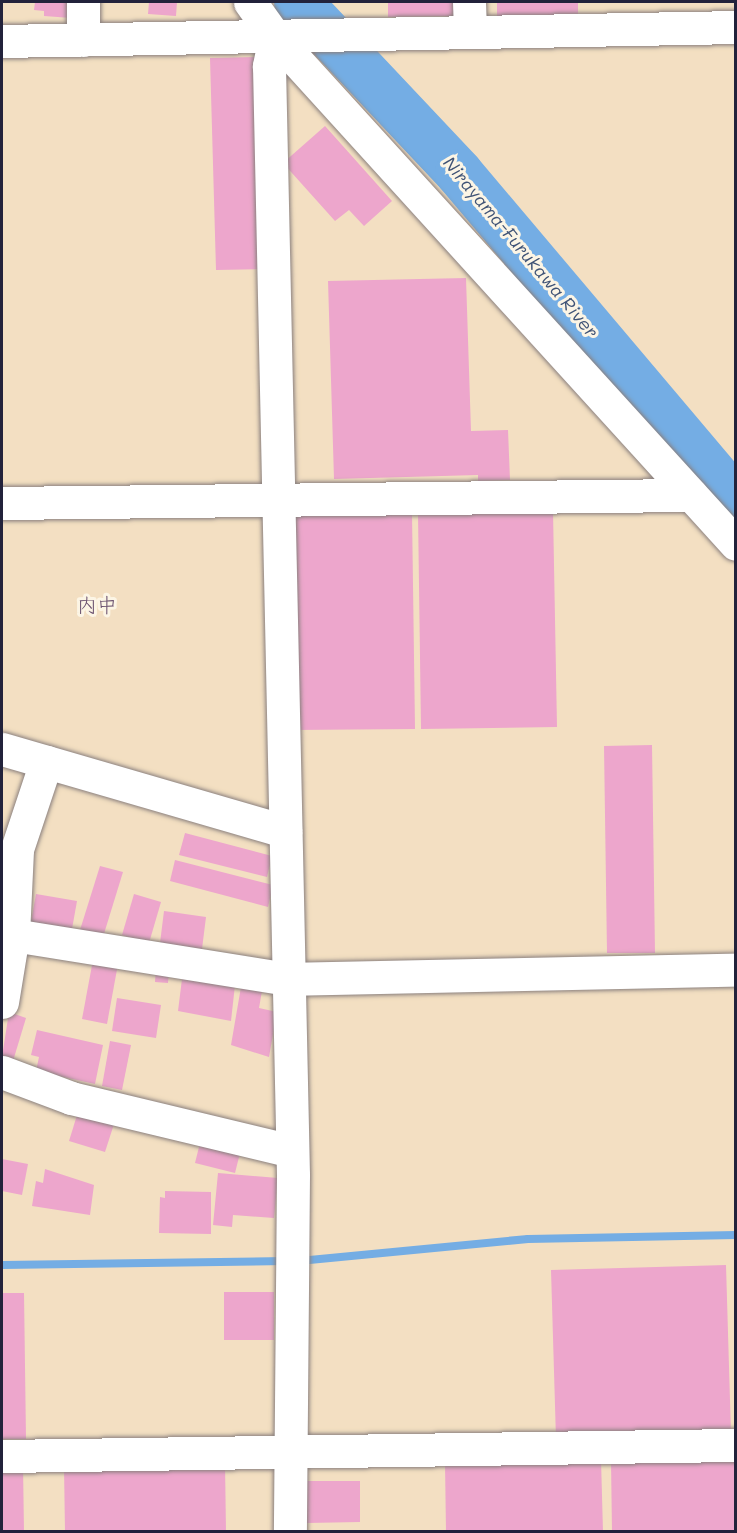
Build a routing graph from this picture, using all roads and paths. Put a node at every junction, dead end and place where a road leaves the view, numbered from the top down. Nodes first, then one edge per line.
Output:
1 (83, 2) edge
2 (250, 2) edge
3 (695, 15) edge
4 (469, 16) edge
5 (735, 27) edge
6 (287, 37) junction
7 (83, 40) junction
8 (2, 41) edge
9 (691, 495) junction
10 (277, 499) junction
11 (2, 503) edge
12 (735, 544) edge
13 (2, 749) edge
14 (46, 762) junction
15 (285, 831) junction
16 (13, 935) junction
17 (735, 970) edge
18 (288, 979) junction
19 (2, 1002) edge
20 (2, 1072) edge
21 (291, 1151) junction
22 (735, 1445) edge
23 (288, 1453) junction
24 (2, 1456) edge
25 (290, 1532) edge

1 - 7 street
2 - 6 street
3 - 4 street
3 - 5 street
4 - 6 street
6 - 7 street
6 - 9 street
6 - 10 street
7 - 8 street
9 - 10 street
9 - 12 street
10 - 11 street
10 - 15 street
13 - 14 street
14 - 15 street
14 - 16 street
15 - 18 street
16 - 18 street
16 - 19 street
17 - 18 street
18 - 21 street
20 - 21 street
21 - 23 street
22 - 23 street
23 - 24 street
23 - 25 street

